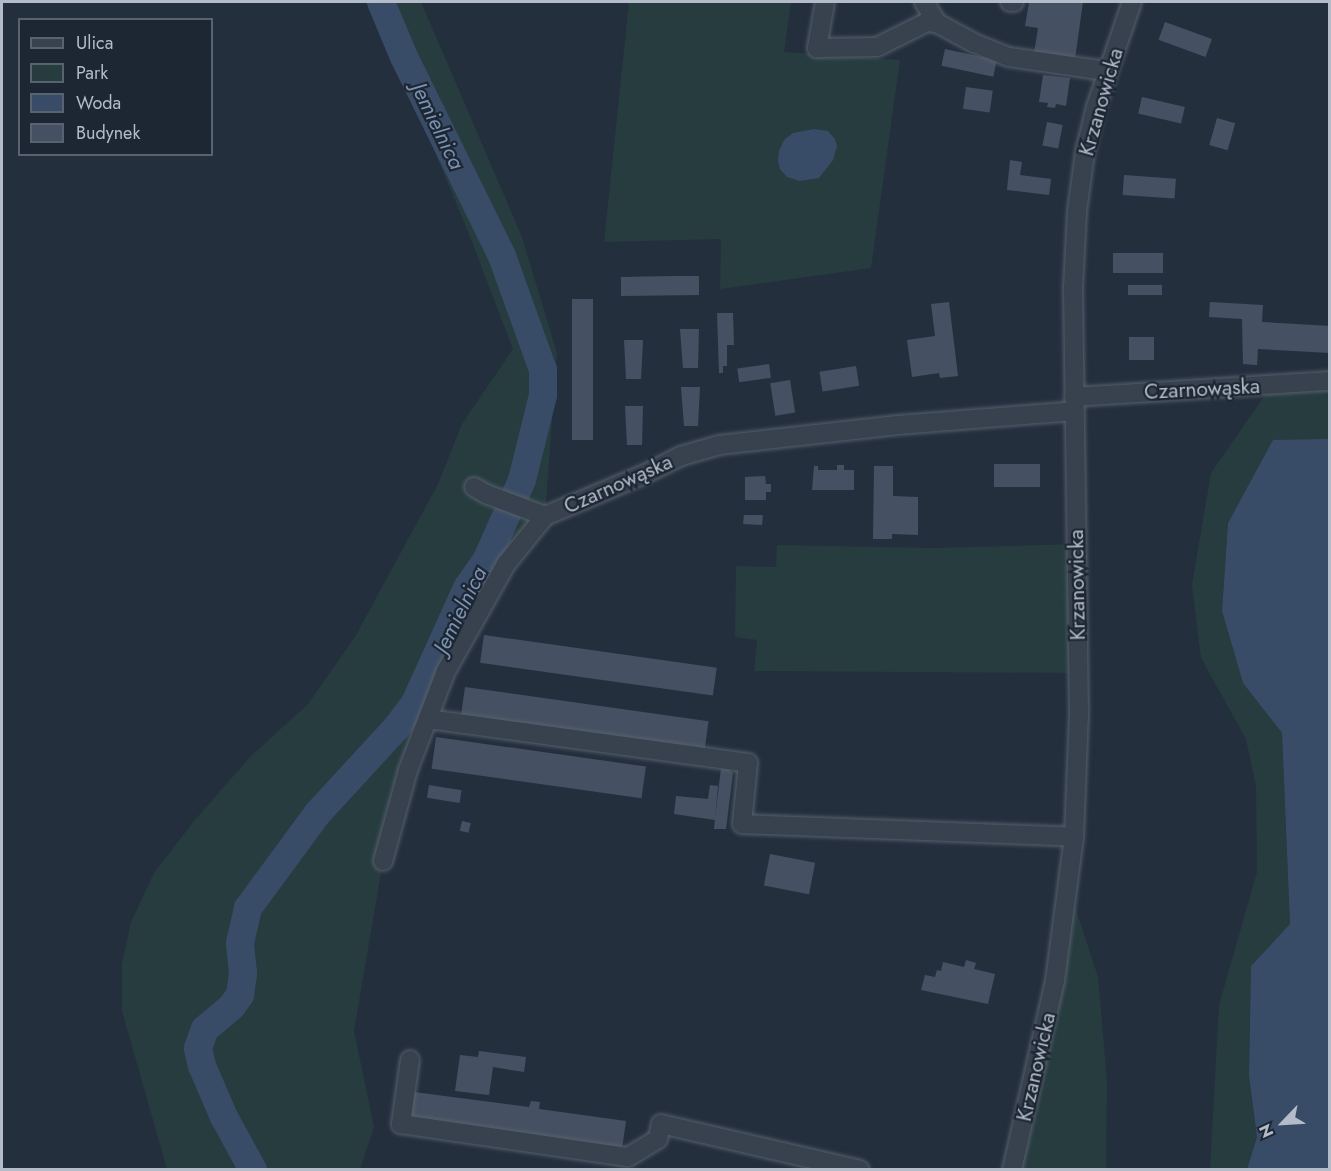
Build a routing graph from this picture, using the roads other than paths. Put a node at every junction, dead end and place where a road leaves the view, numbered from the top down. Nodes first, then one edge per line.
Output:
1 (825, 2) edge
2 (924, 2) edge
3 (1129, 2) edge
4 (937, 23) junction
5 (1106, 71) junction
6 (1329, 381) edge
7 (1074, 404) junction
8 (474, 487) dead end
9 (545, 516) junction
10 (428, 719) junction
11 (1074, 837) junction
12 (383, 861) dead end
13 (410, 1060) dead end
14 (860, 1170) edge
15 (1012, 1170) edge

1 - 4 street
2 - 4 street
3 - 5 street, Krzanowicka
4 - 5 street
5 - 7 street, Krzanowicka
6 - 7 street, Czarnowąska
7 - 9 street, Czarnowąska
7 - 11 street, Krzanowicka
8 - 9 street
9 - 10 street, Czarnowąska
10 - 11 street
10 - 12 street, Czarnowąska
11 - 15 street, Krzanowicka
13 - 14 street

